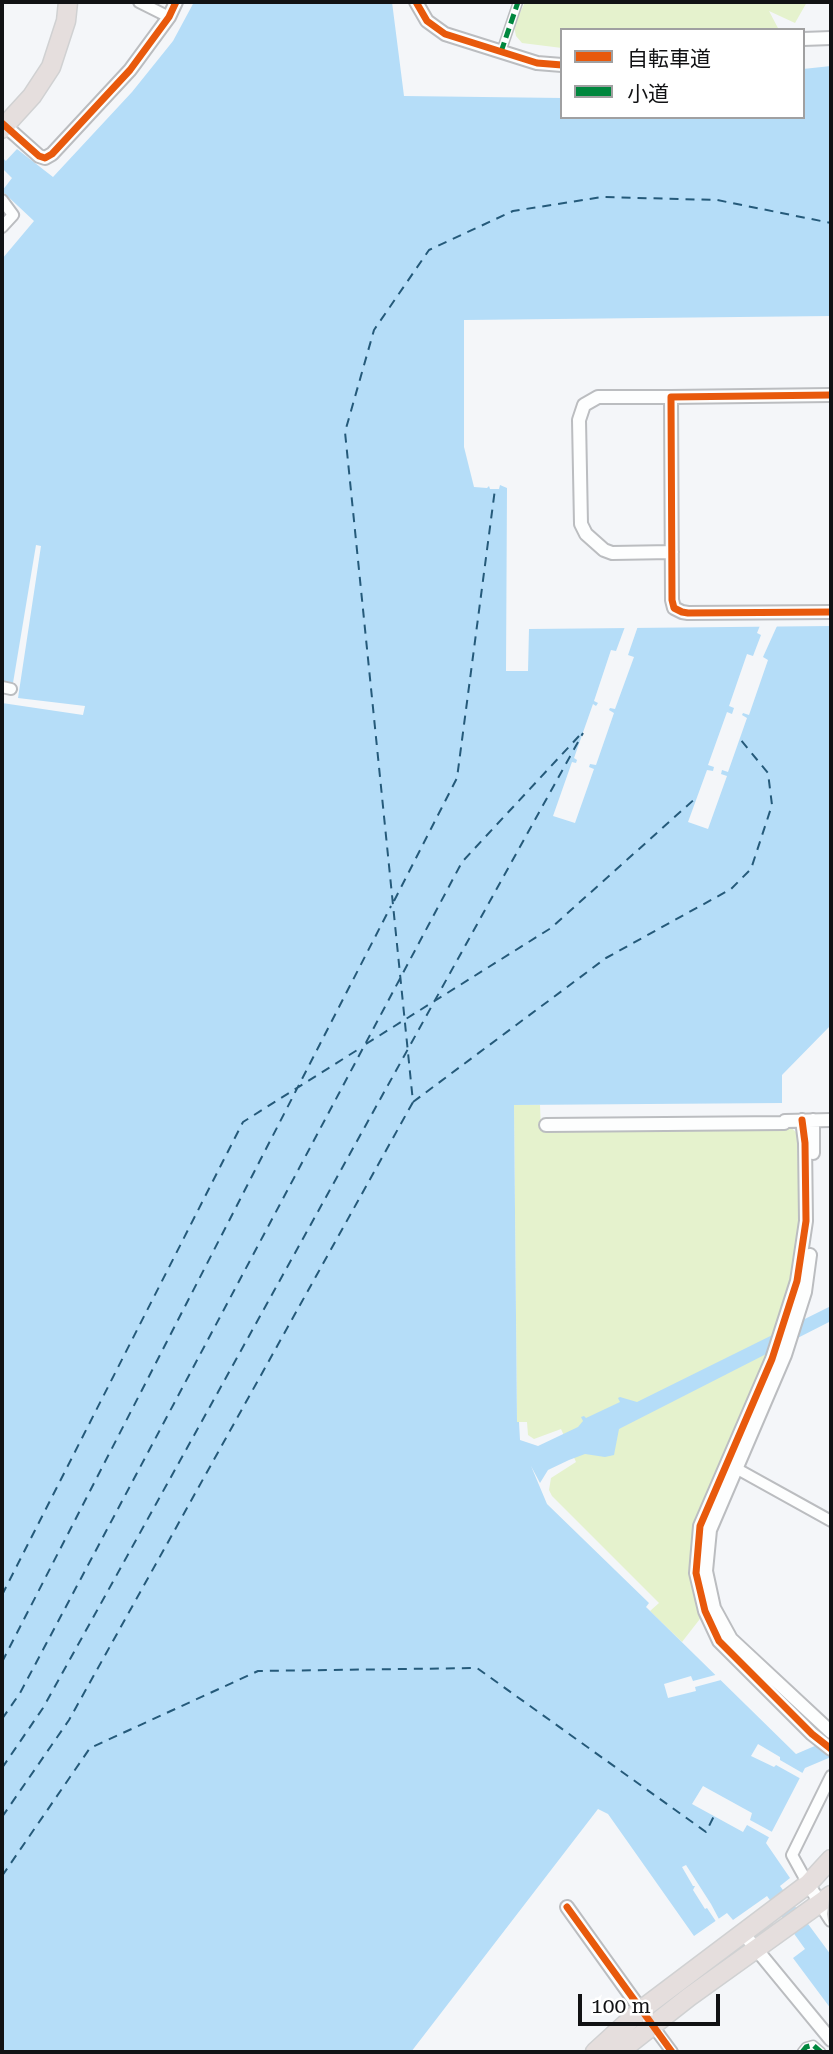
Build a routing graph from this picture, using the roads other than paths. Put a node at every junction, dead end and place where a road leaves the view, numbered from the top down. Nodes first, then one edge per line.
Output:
1 (68, 2) edge
2 (139, 2) edge
3 (176, 2) edge
4 (416, 2) edge
5 (519, 2) edge
6 (169, 16) junction
7 (831, 38) edge
8 (805, 39) edge
9 (500, 52) junction
10 (560, 65) edge
11 (3, 126) edge
12 (2, 200) edge
13 (2, 227) edge
14 (831, 395) edge
15 (671, 397) junction
16 (672, 552) junction
17 (831, 612) edge
18 (831, 1120) edge
19 (807, 1124) junction
20 (546, 1125) dead end
21 (831, 1128) edge
22 (792, 1317) junction
23 (731, 1465) junction
24 (831, 1521) edge
25 (827, 1728) edge
26 (831, 1749) edge
27 (831, 1776) edge
28 (831, 1859) edge
29 (808, 1884) junction
30 (819, 1904) edge
31 (567, 1907) dead end
32 (831, 1920) edge
33 (743, 1933) junction
34 (756, 1950) junction
35 (646, 2018) junction
36 (831, 2043) edge
37 (595, 2052) edge
38 (619, 2052) edge
39 (672, 2052) edge
40 (802, 2052) edge
41 (821, 2052) edge

1 - 11 highway
2 - 6 street
3 - 6 street
4 - 9 street
5 - 9 street
6 - 11 street
7 - 8 street
9 - 10 street
12 - 13 street
14 - 15 street
15 - 16 street
15 - 16 street
16 - 17 street
18 - 19 street
19 - 20 street
19 - 21 street
19 - 22 street
22 - 23 street
22 - 23 street
23 - 24 street
23 - 25 street
23 - 26 street
27 - 29 street
28 - 29 highway
29 - 30 street
29 - 33 highway
30 - 32 street
30 - 34 highway
31 - 35 street
33 - 34 street
33 - 35 highway
34 - 35 highway
34 - 36 street
35 - 37 highway
35 - 38 highway
35 - 39 street
36 - 41 street
40 - 41 street

